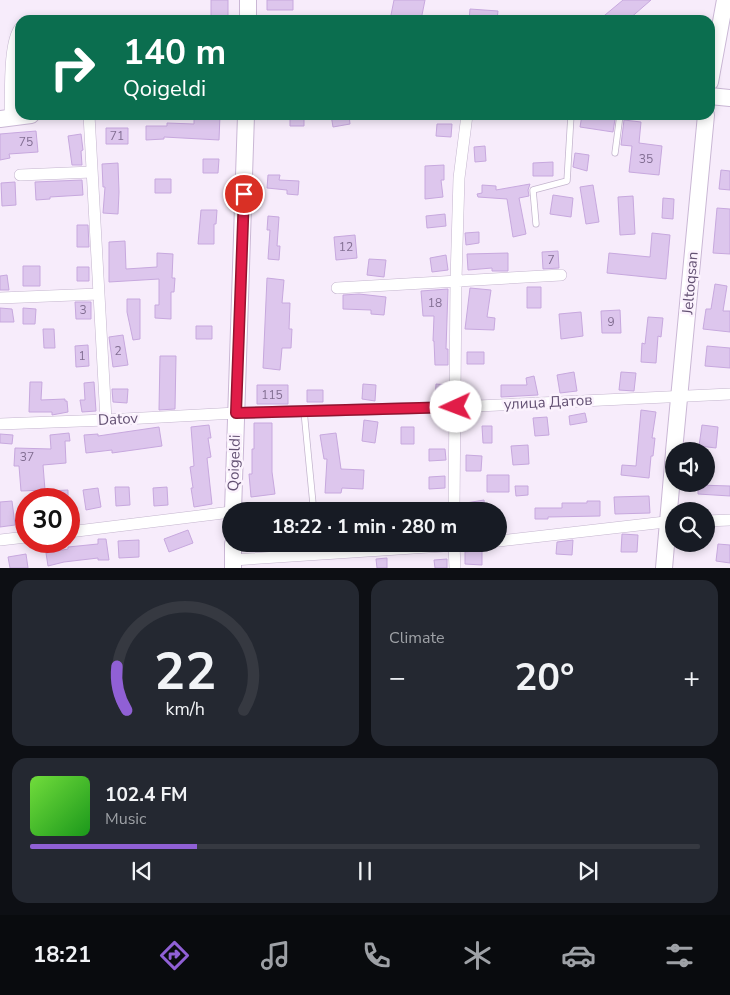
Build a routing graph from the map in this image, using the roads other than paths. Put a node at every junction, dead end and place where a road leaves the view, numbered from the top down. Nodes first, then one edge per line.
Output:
1 (248, 0) edge
2 (725, 0) edge
3 (248, 15) edge
4 (15, 35) edge
5 (715, 55) edge
6 (715, 96) edge
7 (730, 98) edge
8 (5, 119) edge
9 (89, 120) edge
10 (246, 120) edge
11 (466, 120) edge
12 (571, 120) edge
13 (619, 120) edge
14 (706, 120) edge
15 (614, 152) dead end
16 (92, 172) junction
17 (20, 175) dead end
18 (536, 224) dead end
19 (561, 275) dead end
20 (456, 280) junction
21 (337, 288) dead end
22 (98, 294) junction
23 (0, 298) edge
24 (730, 394) edge
25 (679, 396) junction
26 (456, 407) junction
27 (304, 411) junction
28 (236, 413) junction
29 (106, 420) junction
30 (0, 424) edge
31 (675, 442) edge
32 (232, 502) edge
33 (313, 502) edge
34 (454, 502) edge
35 (222, 513) edge
36 (730, 520) edge
37 (715, 521) edge
38 (665, 522) edge
39 (80, 531) edge
40 (15, 538) edge
41 (0, 540) edge
42 (507, 540) edge
43 (325, 552) edge
44 (454, 552) edge
45 (666, 552) edge
46 (233, 557) edge
47 (455, 568) edge
48 (664, 568) edge

1 - 3 street
2 - 5 street
4 - 8 street
6 - 7 street
9 - 16 street
10 - 28 street, Qoigeldi
11 - 20 street
12 - 18 lane
13 - 15 lane
14 - 25 street, Jeltoqsan
16 - 17 street
16 - 22 street
19 - 20 street
20 - 21 street
20 - 26 street
22 - 23 street
22 - 29 street
24 - 25 street
25 - 26 street, улица Датов
25 - 31 street, Jeltoqsan
26 - 27 street, улица Датов
26 - 34 street
27 - 28 street, улица Датов
27 - 33 lane
28 - 29 street, Datov
28 - 32 street, Qoigeldi
29 - 30 street, Datov
35 - 39 street
36 - 37 street
38 - 42 street
40 - 41 street
43 - 46 street
44 - 47 street
45 - 48 street, Jeltoqsan

